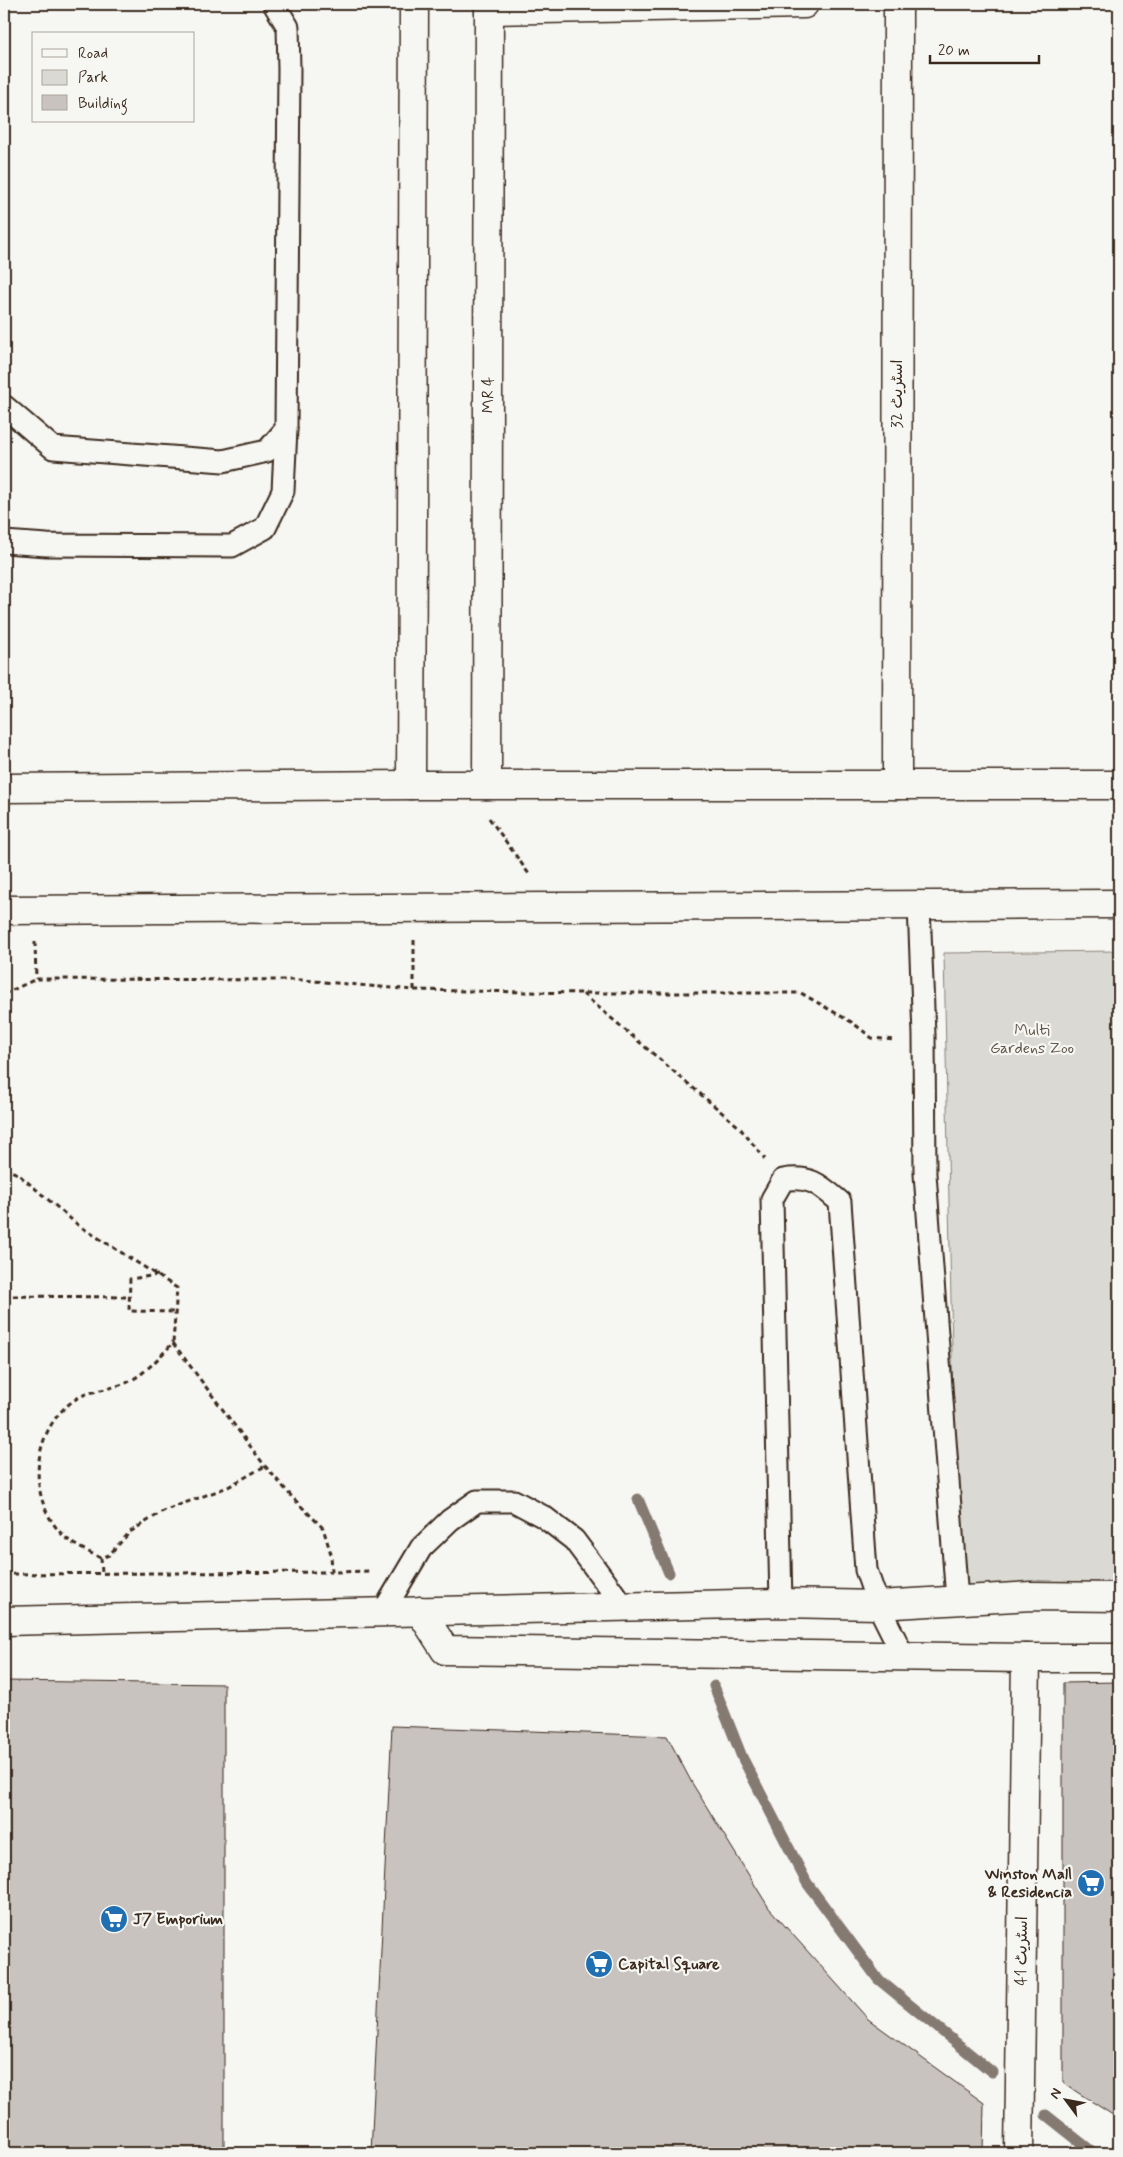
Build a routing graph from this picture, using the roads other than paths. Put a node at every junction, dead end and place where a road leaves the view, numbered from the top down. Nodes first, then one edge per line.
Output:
1 (274, 4) edge
2 (414, 4) edge
3 (804, 4) edge
4 (898, 4) edge
5 (488, 7) edge
6 (4, 406) edge
7 (286, 429) junction
8 (4, 542) edge
9 (411, 785) junction
10 (476, 785) junction
11 (897, 785) junction
12 (1119, 785) edge
13 (4, 788) edge
14 (1119, 904) edge
15 (919, 906) junction
16 (4, 910) edge
17 (1119, 1597) edge
18 (957, 1600) junction
19 (781, 1603) junction
20 (878, 1605) junction
21 (624, 1607) junction
22 (420, 1611) junction
23 (377, 1613) junction
24 (4, 1621) edge
25 (904, 1657) junction
26 (1026, 1658) junction
27 (1119, 1658) edge
28 (1019, 2153) edge

1 - 7 lane
2 - 9 street
3 - 5 street
4 - 11 street, اسٹریٹ 32
5 - 10 street, MR 4
6 - 7 lane
7 - 8 lane
9 - 10 street
9 - 13 street
10 - 11 street
11 - 12 street
14 - 15 street
15 - 16 street
15 - 18 lane
17 - 18 street
18 - 20 street
19 - 20 street
19 - 20 lane
19 - 21 street
20 - 25 lane
21 - 22 street
21 - 23 lane
22 - 23 street
22 - 25 street
23 - 24 street
25 - 26 street
26 - 27 street
26 - 28 street, اسٹریٹ 41

